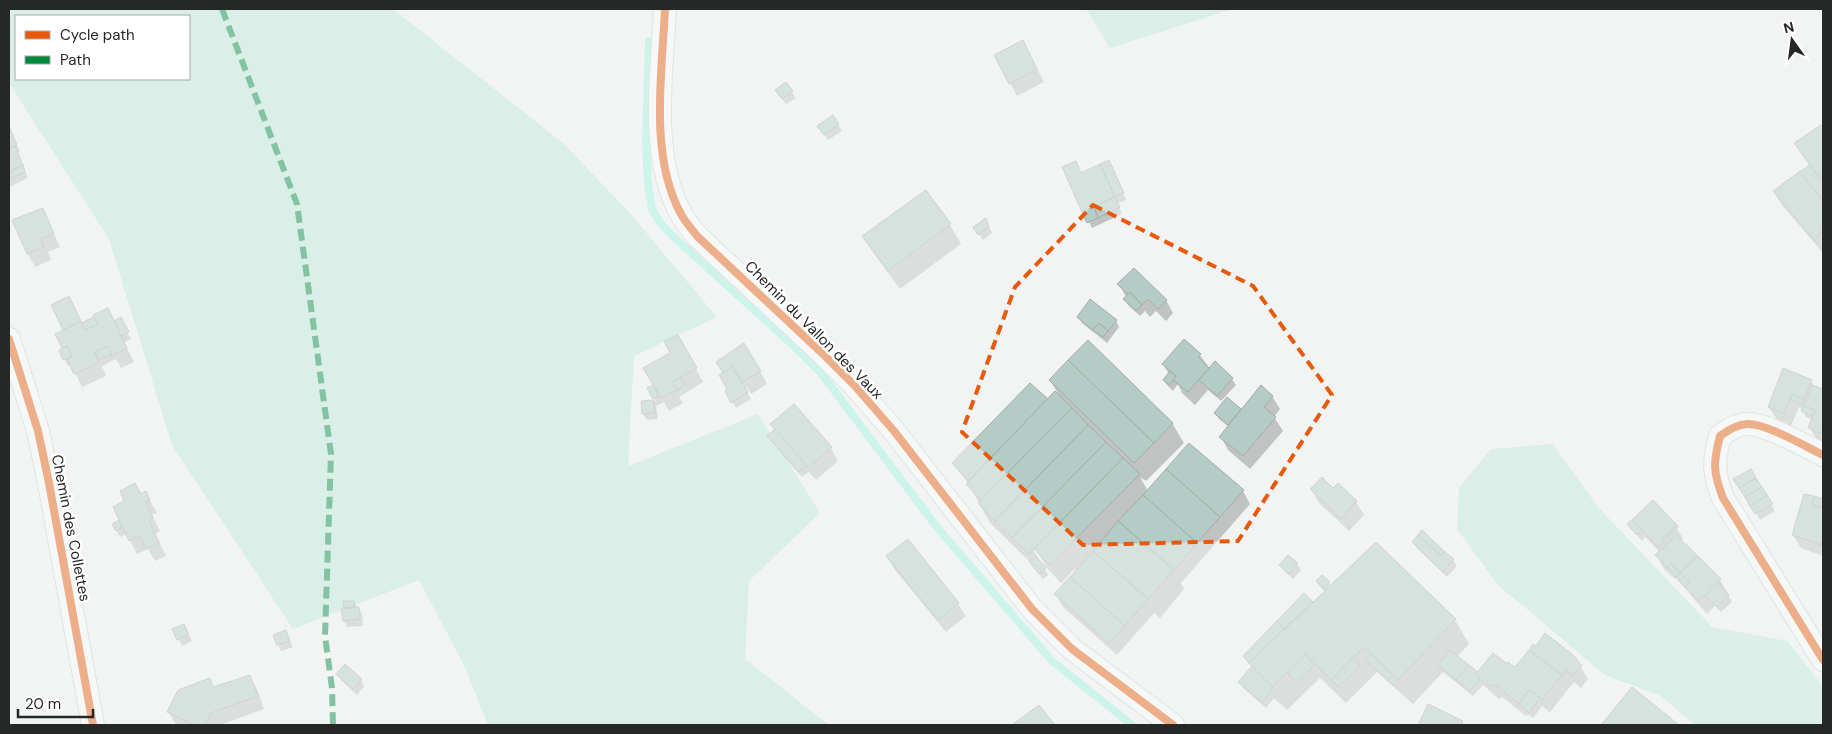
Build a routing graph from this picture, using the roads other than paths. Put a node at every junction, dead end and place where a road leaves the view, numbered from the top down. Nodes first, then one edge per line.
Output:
1 (665, 9) edge
2 (9, 339) edge
3 (1823, 455) edge
4 (1823, 660) edge
5 (93, 725) edge
6 (1173, 725) edge

1 - 6 street, Chemin du Vallon des Vaux
2 - 5 street, Chemin des Collettes
3 - 4 street

